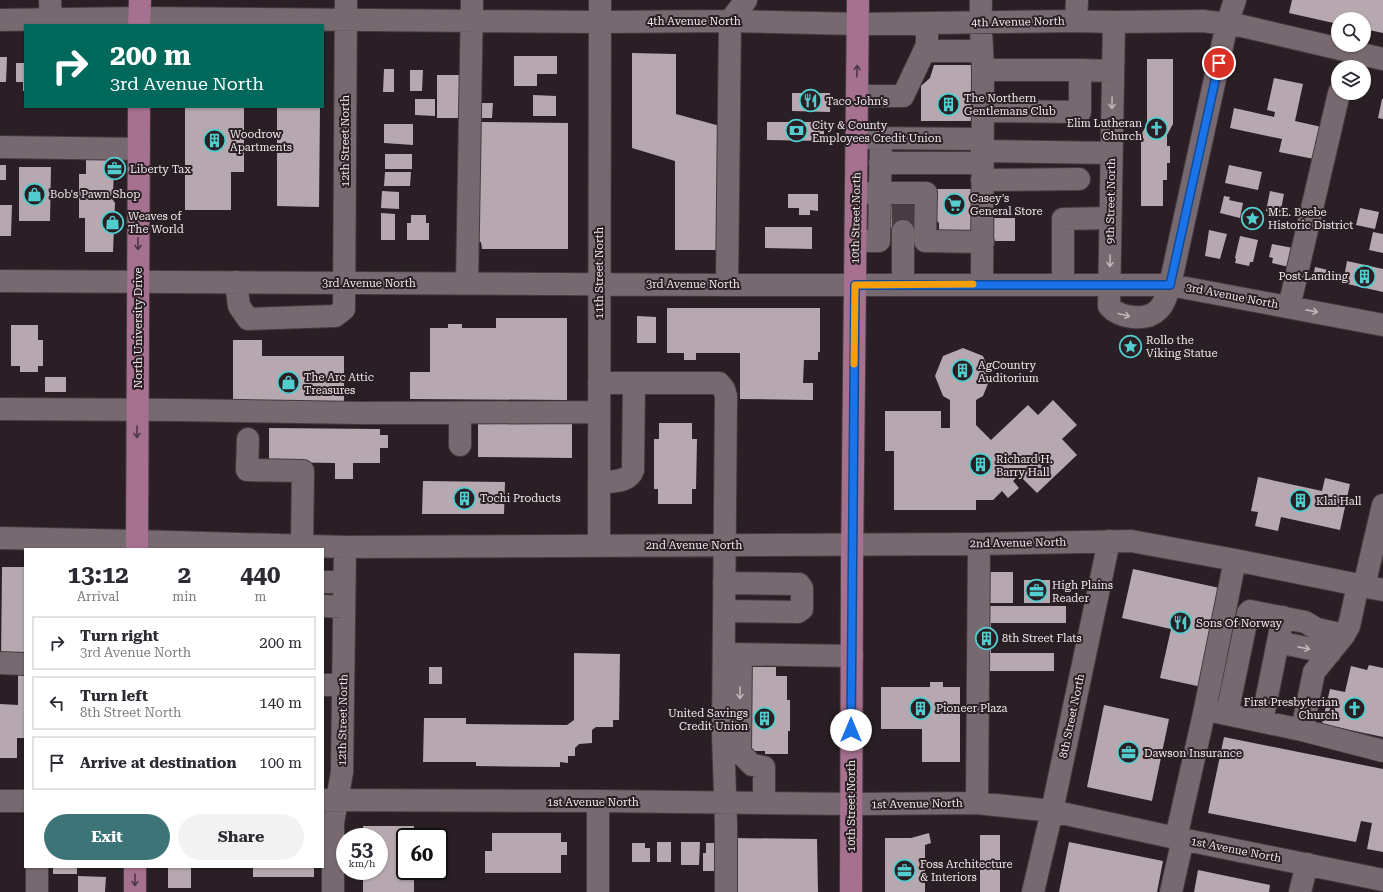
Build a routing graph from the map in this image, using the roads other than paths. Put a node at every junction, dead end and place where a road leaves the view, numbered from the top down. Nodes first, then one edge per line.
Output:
1 (600, 0) edge
2 (746, 0) edge
3 (858, 0) edge
4 (981, 0) edge
5 (1235, 0) edge
6 (50, 10) edge
7 (346, 10) edge
8 (472, 10) edge
9 (1077, 10) edge
10 (140, 14) edge
11 (0, 20) edge
12 (730, 21) junction
13 (600, 22) junction
14 (980, 22) junction
15 (1114, 22) junction
16 (927, 23) junction
17 (858, 24) junction
18 (1227, 24) junction
19 (924, 51) junction
20 (1346, 59) edge
21 (1383, 59) edge
22 (983, 60) junction
23 (1080, 70) junction
24 (1113, 71) junction
25 (857, 96) junction
26 (1336, 100) edge
27 (139, 108) edge
28 (982, 111) junction
29 (857, 138) junction
30 (881, 138) junction
31 (0, 147) edge
32 (139, 149) junction
33 (1111, 153) junction
34 (982, 158) junction
35 (880, 163) junction
36 (1079, 179) dead end
37 (856, 193) junction
38 (880, 193) junction
39 (1110, 218) junction
40 (903, 236) junction
41 (856, 241) junction
42 (879, 241) junction
43 (925, 241) junction
44 (983, 242) junction
45 (0, 280) edge
46 (138, 281) junction
47 (236, 282) junction
48 (345, 283) junction
49 (467, 283) junction
50 (599, 284) junction
51 (982, 284) junction
52 (1063, 284) junction
53 (1109, 284) junction
54 (728, 285) junction
55 (855, 285) junction
56 (903, 285) junction
57 (1170, 285) junction
58 (1289, 307) junction
59 (1383, 325) edge
60 (599, 383) junction
61 (634, 383) junction
62 (0, 409) edge
63 (137, 410) junction
64 (248, 411) junction
65 (599, 412) junction
66 (460, 413) junction
67 (460, 445) dead end
68 (599, 482) junction
69 (1383, 504) edge
70 (0, 538) edge
71 (1109, 540) junction
72 (852, 544) junction
73 (979, 544) junction
74 (137, 545) edge
75 (178, 545) edge
76 (302, 545) junction
77 (724, 545) junction
78 (255, 546) edge
79 (345, 546) junction
80 (599, 546) junction
81 (1235, 560) junction
82 (324, 582) edge
83 (344, 582) junction
84 (724, 583) junction
85 (1368, 587) edge
86 (334, 607) edge
87 (724, 611) junction
88 (1283, 617) junction
89 (1344, 635) junction
90 (1278, 642) junction
91 (1330, 653) junction
92 (732, 654) junction
93 (852, 656) junction
94 (0, 663) edge
95 (24, 664) edge
96 (333, 685) edge
97 (1205, 709) junction
98 (1227, 714) junction
99 (1262, 721) junction
100 (1302, 730) junction
101 (723, 734) junction
102 (1383, 751) edge
103 (740, 752) junction
104 (0, 801) edge
105 (24, 801) edge
106 (330, 801) edge
107 (598, 801) junction
108 (726, 803) junction
109 (764, 803) junction
110 (977, 803) junction
111 (851, 804) junction
112 (1052, 811) junction
113 (1180, 839) junction
114 (1307, 864) junction
115 (37, 868) edge
116 (135, 868) edge
117 (1383, 880) edge
118 (37, 892) edge
119 (135, 892) edge
120 (333, 892) edge
121 (598, 892) edge
122 (726, 892) edge
123 (851, 892) edge
124 (1033, 892) edge
125 (1171, 892) edge
126 (1300, 892) edge

1 - 13 street, 11th Street North
2 - 12 street
3 - 17 main road, 10th Street North
4 - 14 street
5 - 18 street
6 - 10 street, 4th Avenue North
6 - 11 street, 4th Avenue North
7 - 8 street, 4th Avenue North
7 - 10 street, 4th Avenue North
7 - 48 street, 12th Street North
8 - 13 street, 4th Avenue North
8 - 49 street
9 - 14 street, 4th Avenue North
9 - 15 street, 4th Avenue North
12 - 13 street, 4th Avenue North
12 - 17 street, 4th Avenue North
12 - 54 street
13 - 50 street, 11th Street North
14 - 16 street, 4th Avenue North
14 - 22 street
15 - 18 street, 4th Avenue North
15 - 24 street, 9th Street North
16 - 17 street, 4th Avenue North
16 - 19 street
25 -> 17 main road, 10th Street North
18 - 20 street, 4th Avenue North
18 - 57 street
19 - 22 street
19 - 25 street
20 - 21 street, 4th Avenue North
22 - 23 street
22 - 28 street
23 - 24 street
23 - 28 street
24 -> 33 street, 9th Street North
25 - 29 main road, 10th Street North
26 - 58 street
27 - 32 main road, North University Drive
28 - 34 street
29 - 30 street
29 - 37 main road, 10th Street North
30 - 34 street
30 - 35 street
31 - 32 street
32 -> 46 main road, North University Drive
33 - 34 street
33 - 39 street, 9th Street North
34 - 35 street
34 - 36 street
34 - 44 street
35 - 38 street
37 - 38 street
37 - 41 main road, 10th Street North
38 - 42 street
38 - 43 street
39 - 52 street
39 -> 53 street, 9th Street North
40 - 42 street
40 - 43 street
40 - 56 street
41 - 42 street
41 - 55 main road, 10th Street North
43 - 44 street
44 - 51 street
45 - 46 street, 3rd Avenue North
46 - 47 street, 3rd Avenue North
46 - 63 main road, North University Drive
47 - 48 street, 3rd Avenue North
47 - 48 street, 12th Street North
48 - 49 street, 3rd Avenue North
49 - 50 street, 3rd Avenue North
50 - 54 street, 3rd Avenue North
50 - 60 street, 11th Street North
51 - 52 street, 3rd Avenue North
51 - 56 street, 3rd Avenue North
52 - 53 street, 3rd Avenue North
53 - 57 street, 3rd Avenue North
53 -> 57 street, 9th Street North
54 - 55 street, 3rd Avenue North
55 - 56 street, 3rd Avenue North
55 - 72 main road, 10th Street North
57 - 58 street, 3rd Avenue North
58 -> 59 street, 3rd Avenue North
60 - 61 street
60 - 65 street, 11th Street North
61 - 68 street
61 - 77 street
62 - 63 street
63 - 64 street
63 -> 74 main road, North University Drive
64 - 66 street
64 - 76 street
65 - 66 street
65 - 68 street, 11th Street North
66 - 67 street
68 - 80 street, 11th Street North
69 - 85 street
70 - 74 street, 2nd Avenue North
71 - 73 street, 2nd Avenue North
71 - 81 street, 2nd Avenue North
71 - 112 street, 8th Street North
72 - 73 street, 2nd Avenue North
72 - 77 street, 2nd Avenue North
72 - 93 main road, 10th Street North
73 - 110 street
74 - 75 street, 2nd Avenue North
75 - 78 street, 2nd Avenue North
76 - 78 street, 2nd Avenue North
76 - 79 street, 2nd Avenue North
77 - 80 street, 2nd Avenue North
77 - 84 street
79 - 80 street, 2nd Avenue North
79 - 83 street, 12th Street North
81 - 85 street, 2nd Avenue North
81 - 97 street
82 - 83 street
83 - 86 street, 12th Street North
84 - 87 street
84 - 87 street
85 - 89 street
86 - 96 street, 12th Street North
87 - 92 street
88 - 89 street
88 - 90 street
88 - 98 street
89 - 91 street
90 -> 91 street
90 - 99 street
91 - 100 street
92 - 93 street
92 - 101 street
92 -> 103 street
93 - 111 main road, 10th Street North
94 - 95 street
96 - 106 street, 12th Street North
97 - 98 street
97 - 113 street
98 - 99 street
99 - 100 street
100 - 102 street
101 - 103 street
101 - 108 street
103 - 109 street
104 - 105 street
106 - 107 street, 1st Avenue North
106 - 120 street, 12th Street North
107 - 108 street, 1st Avenue North
107 - 121 street
108 - 109 street, 1st Avenue North
108 - 122 street
109 - 111 street, 1st Avenue North
110 - 111 street, 1st Avenue North
110 - 112 street, 1st Avenue North
111 - 123 main road, 10th Street North
112 - 113 street, 1st Avenue North
112 - 124 street, 8th Street North
113 - 114 street, 1st Avenue North
113 - 125 street
114 - 117 street, 1st Avenue North
114 - 126 street
115 - 118 street
116 -> 119 main road

